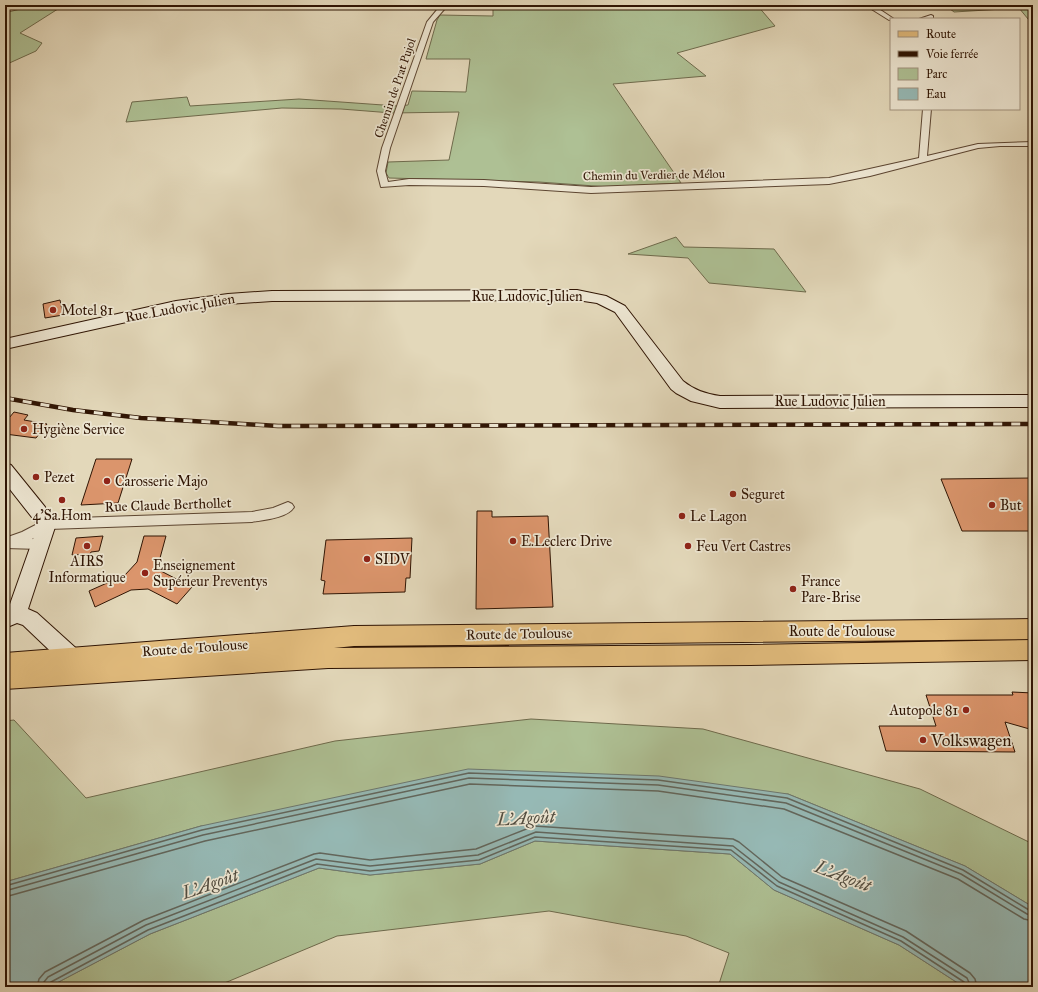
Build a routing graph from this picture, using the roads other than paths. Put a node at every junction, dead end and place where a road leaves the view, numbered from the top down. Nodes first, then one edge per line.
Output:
1 (445, 5) edge
2 (868, 5) edge
3 (930, 17) dead end
4 (890, 18) edge
5 (926, 18) edge
6 (927, 110) edge
7 (1033, 144) edge
8 (923, 160) junction
9 (384, 184) joint
10 (5, 344) edge
11 (1033, 401) edge
12 (5, 470) edge
13 (288, 507) dead end
14 (47, 524) junction
15 (5, 543) edge
16 (40, 544) junction
17 (11, 616) edge
18 (1033, 629) edge
19 (1033, 650) edge
20 (72, 658) junction
21 (5, 663) edge
22 (5, 678) edge

1 - 9 street, Chemin de Prat Pujol
2 - 4 street
3 - 5 street
6 - 8 street
7 - 8 street, Chemin du Verdier de Mélou
8 - 9 street, Chemin du Verdier de Mélou
10 - 11 main road, Rue Ludovic Julien
12 - 14 main road
13 - 14 street, Rue Claude Berthollet
14 - 15 street
14 - 16 main road
15 - 16 street
16 - 17 main road
17 - 20 main road
18 - 20 main road, Route de Toulouse
19 - 22 main road, Route de Toulouse
20 - 21 main road, Route de Toulouse

